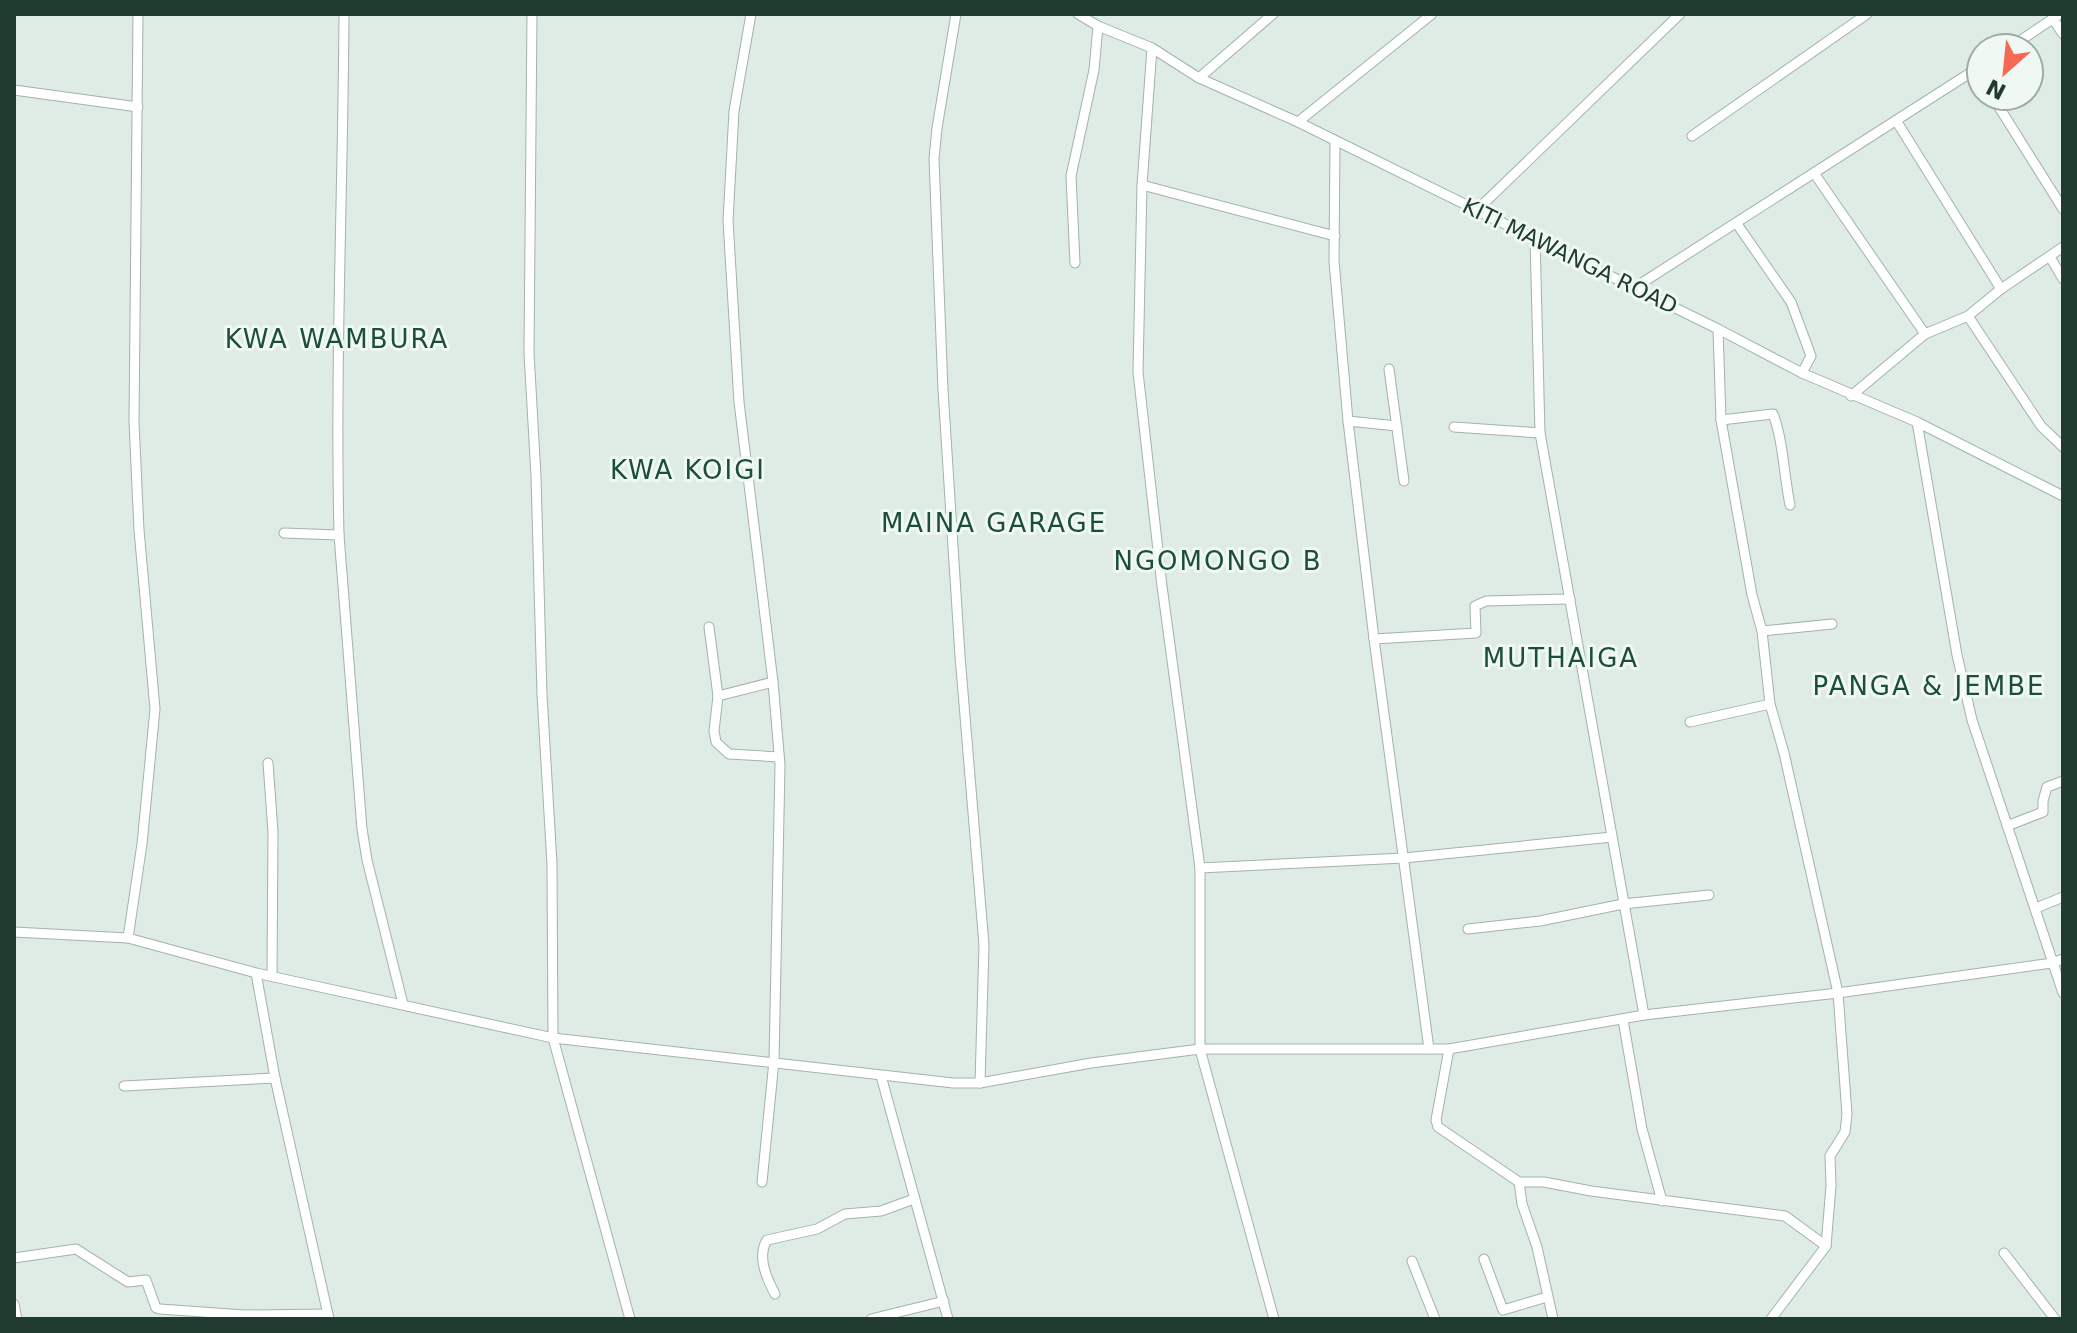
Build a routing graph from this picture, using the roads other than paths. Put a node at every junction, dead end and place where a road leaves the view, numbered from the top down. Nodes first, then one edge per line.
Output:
1 (138, 14) edge
2 (344, 14) edge
3 (532, 14) edge
4 (751, 14) edge
5 (956, 14) edge
6 (1078, 14) edge
7 (1273, 14) edge
8 (1432, 14) edge
9 (1680, 14) edge
10 (1867, 14) edge
11 (2057, 16) edge
12 (1098, 26) junction
13 (2033, 32) edge
14 (2063, 34) edge
15 (1152, 48) junction
16 (1199, 78) junction
17 (1965, 80) edge
18 (14, 90) edge
19 (138, 107) junction
20 (2002, 112) edge
21 (1298, 122) junction
22 (1897, 122) junction
23 (1692, 136) dead end
24 (1335, 141) junction
25 (1814, 173) junction
26 (1142, 185) junction
27 (2063, 209) edge
28 (1477, 210) junction
29 (1737, 224) junction
30 (1335, 236) junction
31 (1535, 238) junction
32 (2063, 247) edge
33 (2050, 257) junction
34 (1075, 263) dead end
35 (2063, 279) edge
36 (1634, 288) junction
37 (2001, 289) junction
38 (1968, 316) junction
39 (1718, 329) junction
40 (1925, 334) junction
41 (1389, 369) dead end
42 (1802, 373) junction
43 (1851, 396) junction
44 (1721, 420) junction
45 (1348, 421) junction
46 (1917, 422) junction
47 (1397, 426) junction
48 (1454, 427) dead end
49 (1540, 433) junction
50 (2063, 447) edge
51 (1404, 481) dead end
52 (2063, 483) edge
53 (2060, 494) edge
54 (1790, 505) dead end
55 (284, 533) dead end
56 (339, 535) junction
57 (1570, 599) junction
58 (1832, 624) dead end
59 (709, 627) dead end
60 (1762, 631) junction
61 (1374, 639) junction
62 (773, 682) junction
63 (718, 696) junction
64 (1770, 704) junction
65 (1690, 722) dead end
66 (779, 757) junction
67 (268, 763) dead end
68 (2063, 781) edge
69 (2007, 826) junction
70 (1612, 837) junction
71 (1404, 858) junction
72 (1200, 868) junction
73 (1709, 895) dead end
74 (2063, 897) edge
75 (1623, 904) junction
76 (2036, 908) junction
77 (1468, 929) dead end
78 (14, 932) edge
79 (128, 938) junction
80 (2063, 959) edge
81 (2052, 963) junction
82 (256, 973) junction
83 (272, 976) junction
84 (1838, 993) junction
85 (2063, 993) edge
86 (403, 1004) junction
87 (1644, 1015) junction
88 (1623, 1020) junction
89 (553, 1038) junction
90 (1200, 1049) junction
91 (1429, 1049) junction
92 (1449, 1049) junction
93 (774, 1061) junction
94 (881, 1076) junction
95 (275, 1078) junction
96 (980, 1083) junction
97 (124, 1086) dead end
98 (762, 1182) dead end
99 (1519, 1182) junction
100 (914, 1199) junction
101 (1662, 1201) junction
102 (1826, 1246) junction
103 (2004, 1253) dead end
104 (14, 1258) edge
105 (1484, 1259) dead end
106 (1412, 1261) dead end
107 (775, 1294) dead end
108 (1547, 1297) junction
109 (944, 1301) junction
110 (14, 1304) edge
111 (329, 1316) edge
112 (17, 1319) edge
113 (630, 1319) edge
114 (871, 1319) edge
115 (948, 1319) edge
116 (1274, 1319) edge
117 (1435, 1319) edge
118 (1553, 1319) edge
119 (1771, 1319) edge
120 (2055, 1319) edge

1 - 19 street
2 - 56 street
3 - 89 street
4 - 62 street
5 - 96 street
6 - 12 street, KITI MAWANGA ROAD
7 - 16 street
8 - 21 street
9 - 28 street
10 - 23 street
11 - 13 street
11 - 14 street
12 - 15 street, KITI MAWANGA ROAD
12 - 34 street
15 - 16 street, KITI MAWANGA ROAD
15 - 26 street
16 - 21 street, KITI MAWANGA ROAD
17 - 22 street
18 - 19 street
19 - 79 street
20 - 27 street
21 - 24 street, KITI MAWANGA ROAD
22 - 25 street
22 - 37 street
24 - 28 street, KITI MAWANGA ROAD
24 - 30 street
25 - 29 street
25 - 40 street
26 - 30 street
26 - 72 street
28 - 31 street, KITI MAWANGA ROAD
29 - 36 street
29 - 42 street
30 - 45 street
31 - 36 street, KITI MAWANGA ROAD
31 - 49 street
32 - 33 street
33 - 35 street
33 - 37 street
36 - 39 street, KITI MAWANGA ROAD
37 - 38 street
38 - 40 street
38 - 50 street
39 - 42 street, KITI MAWANGA ROAD
39 - 44 street
40 - 43 street
41 - 47 street
42 - 43 street, KITI MAWANGA ROAD
43 - 46 street, KITI MAWANGA ROAD
44 - 54 street
44 - 60 street
45 - 47 street
45 - 61 street
46 - 53 street, KITI MAWANGA ROAD
46 - 69 street
47 - 51 street
48 - 49 street
49 - 57 street
52 - 53 street
55 - 56 street
56 - 86 street
57 - 61 street
57 - 70 street
58 - 60 street
59 - 63 street
60 - 64 street
61 - 71 street
62 - 63 street
62 - 66 street
63 - 66 street
64 - 65 street
64 - 84 street
66 - 93 street
67 - 83 street
68 - 69 street
69 - 76 street
70 - 71 street
70 - 75 street
71 - 72 street
71 - 91 street
72 - 90 street
73 - 75 street
74 - 76 street
75 - 77 street
75 - 87 street
76 - 81 street
78 - 79 street
79 - 82 street
80 - 81 street
81 - 84 street
81 - 85 street
82 - 83 street
82 - 95 street
83 - 86 street
84 - 87 street
84 - 102 street
86 - 89 street
87 - 88 street
88 - 92 street
88 - 101 street
89 - 93 street
89 - 113 street
90 - 91 street
90 - 96 street
90 - 116 street
91 - 92 street
92 - 99 street
93 - 94 street
93 - 98 street
94 - 96 street
94 - 100 street
95 - 97 street
95 - 111 street
99 - 101 street
99 - 108 street
100 - 107 street
100 - 109 street
101 - 102 street
102 - 119 street
103 - 120 street
104 - 111 street
105 - 108 street
106 - 117 street
108 - 118 street
109 - 114 street
109 - 115 street
110 - 112 street

